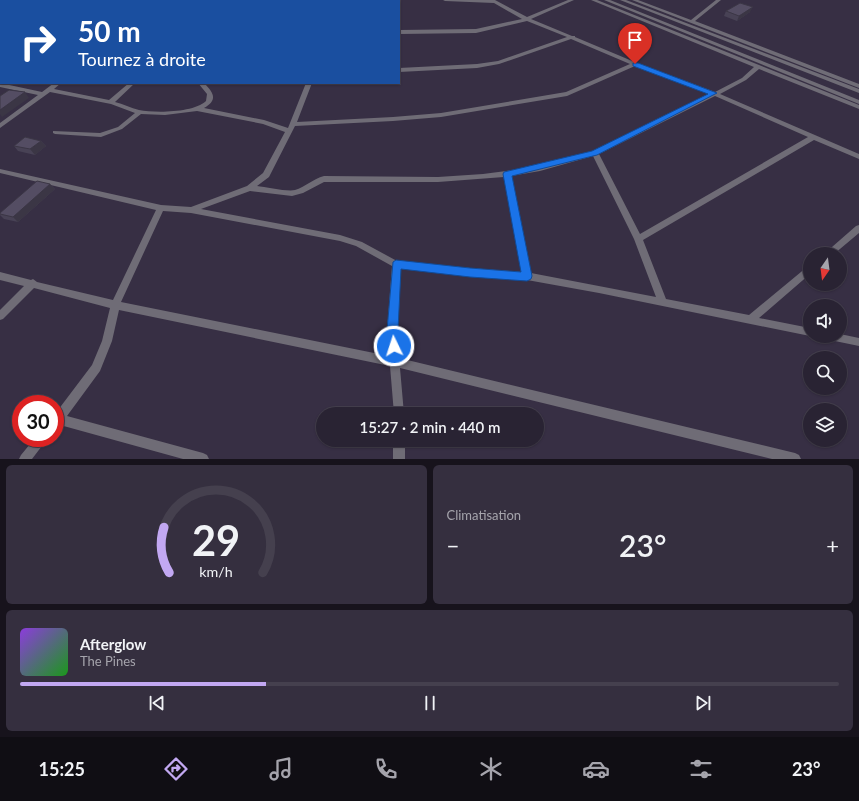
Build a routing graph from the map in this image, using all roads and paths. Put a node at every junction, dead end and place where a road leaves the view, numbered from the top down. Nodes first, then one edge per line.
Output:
1 (445, 0) edge
2 (572, 0) edge
3 (593, 0) edge
4 (606, 0) edge
5 (622, 0) edge
6 (634, 0) edge
7 (719, 0) edge
8 (493, 1) edge
9 (527, 19) junction
10 (691, 22) junction
11 (400, 32) edge
12 (573, 37) junction
13 (635, 64) junction
14 (758, 67) junction
15 (400, 70) edge
16 (57, 84) edge
17 (131, 84) edge
18 (202, 84) edge
19 (309, 84) edge
20 (0, 85) edge
21 (859, 86) edge
22 (49, 90) junction
23 (859, 91) edge
24 (714, 93) junction
25 (43, 94) junction
26 (111, 102) junction
27 (859, 102) edge
28 (859, 107) edge
29 (196, 109) junction
30 (140, 112) junction
31 (293, 124) junction
32 (0, 126) edge
33 (289, 131) junction
34 (55, 132) dead end
35 (814, 137) junction
36 (594, 153) junction
37 (859, 157) edge
38 (0, 171) edge
39 (507, 174) junction
40 (250, 188) junction
41 (161, 208) junction
42 (192, 210) junction
43 (859, 228) edge
44 (849, 236) junction
45 (859, 239) edge
46 (638, 240) junction
47 (836, 247) edge
48 (396, 264) junction
49 (803, 275) edge
50 (0, 276) edge
51 (527, 276) junction
52 (32, 283) junction
53 (663, 302) junction
54 (115, 305) junction
55 (0, 316) edge
56 (751, 319) junction
57 (803, 330) edge
58 (847, 340) edge
59 (859, 342) edge
60 (396, 362) junction
61 (399, 407) edge
62 (64, 411) edge
63 (64, 423) edge
64 (35, 447) edge
65 (399, 447) edge
66 (25, 459) edge
67 (203, 459) edge
68 (398, 459) edge
69 (795, 459) edge

1 - 8 street
2 - 9 street
3 - 14 street
4 - 27 street
5 - 23 street
6 - 10 street
7 - 10 street
8 - 9 street
9 - 11 street
9 - 12 street
10 - 21 street
12 - 13 street
12 - 15 street
13 - 24 street
13 - 31 street
14 - 24 street
14 - 28 street
16 - 22 street
17 - 26 street
18 - 29 street
19 - 31 street
20 - 25 street
22 - 25 street
22 - 26 street
24 - 35 street
24 - 36 street
25 - 32 street
26 - 30 street
29 - 30 street
29 - 33 street
30 - 34 street
31 - 33 street
33 - 40 street
35 - 37 street
35 - 46 street
36 - 39 street
36 - 46 street
38 - 41 street
39 - 40 street
39 - 51 street
40 - 42 street
41 - 42 street
41 - 54 street
42 - 48 street
43 - 44 street
44 - 45 street
44 - 47 street
46 - 53 street
48 - 51 street
48 - 60 street
49 - 56 street
50 - 52 street
51 - 53 street
52 - 54 street
52 - 55 street
53 - 56 street
54 - 60 street
54 - 62 street
56 - 57 street
58 - 59 street
60 - 61 street
60 - 69 street
63 - 67 street
64 - 66 street
65 - 68 street

